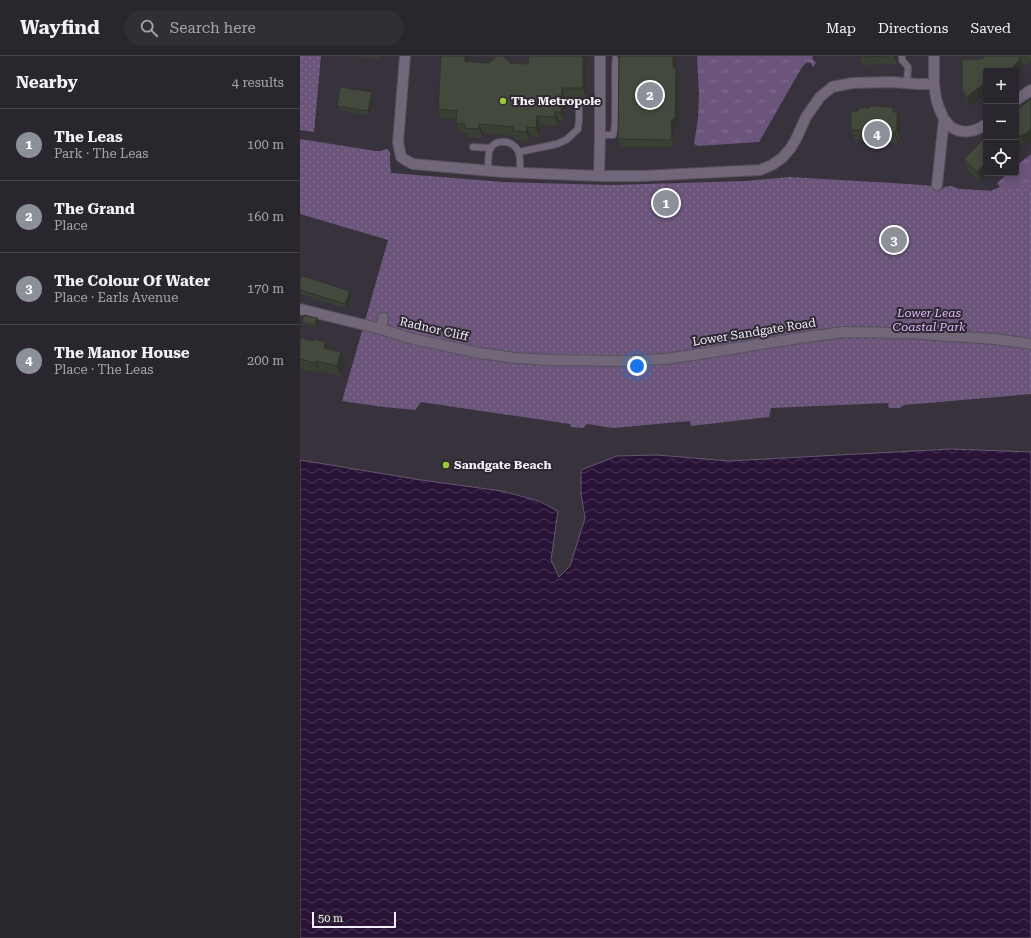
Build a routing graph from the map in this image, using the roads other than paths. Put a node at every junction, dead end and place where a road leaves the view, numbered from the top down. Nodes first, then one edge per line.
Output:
1 (404, 56) edge
2 (600, 56) edge
3 (616, 56) edge
4 (902, 56) edge
5 (934, 56) edge
6 (907, 83) junction
7 (934, 84) junction
8 (1031, 90) edge
9 (1019, 98) edge
10 (579, 106) dead end
11 (944, 119) junction
12 (983, 126) edge
13 (600, 135) junction
14 (473, 147) dead end
15 (491, 148) junction
16 (519, 152) junction
17 (488, 171) junction
18 (520, 173) junction
19 (599, 176) junction
20 (937, 185) dead end
21 (300, 309) edge
22 (383, 318) dead end
23 (381, 329) junction
24 (1031, 344) edge
25 (480, 353) joint

1 - 17 street
2 - 13 street
3 - 13 lane
4 - 6 lane
5 - 7 street
6 - 7 street
6 - 19 street
7 - 11 street
8 - 9 street
10 - 16 lane
11 - 12 street
11 - 20 street
13 - 19 street
14 - 15 lane
15 - 16 lane
15 - 17 lane
16 - 18 lane
17 - 18 street
18 - 19 street
21 - 23 street, Radnor Cliff
22 - 23 street, Radnor Cliff
23 - 25 street, Radnor Cliff
24 - 25 street, Lower Sandgate Road

